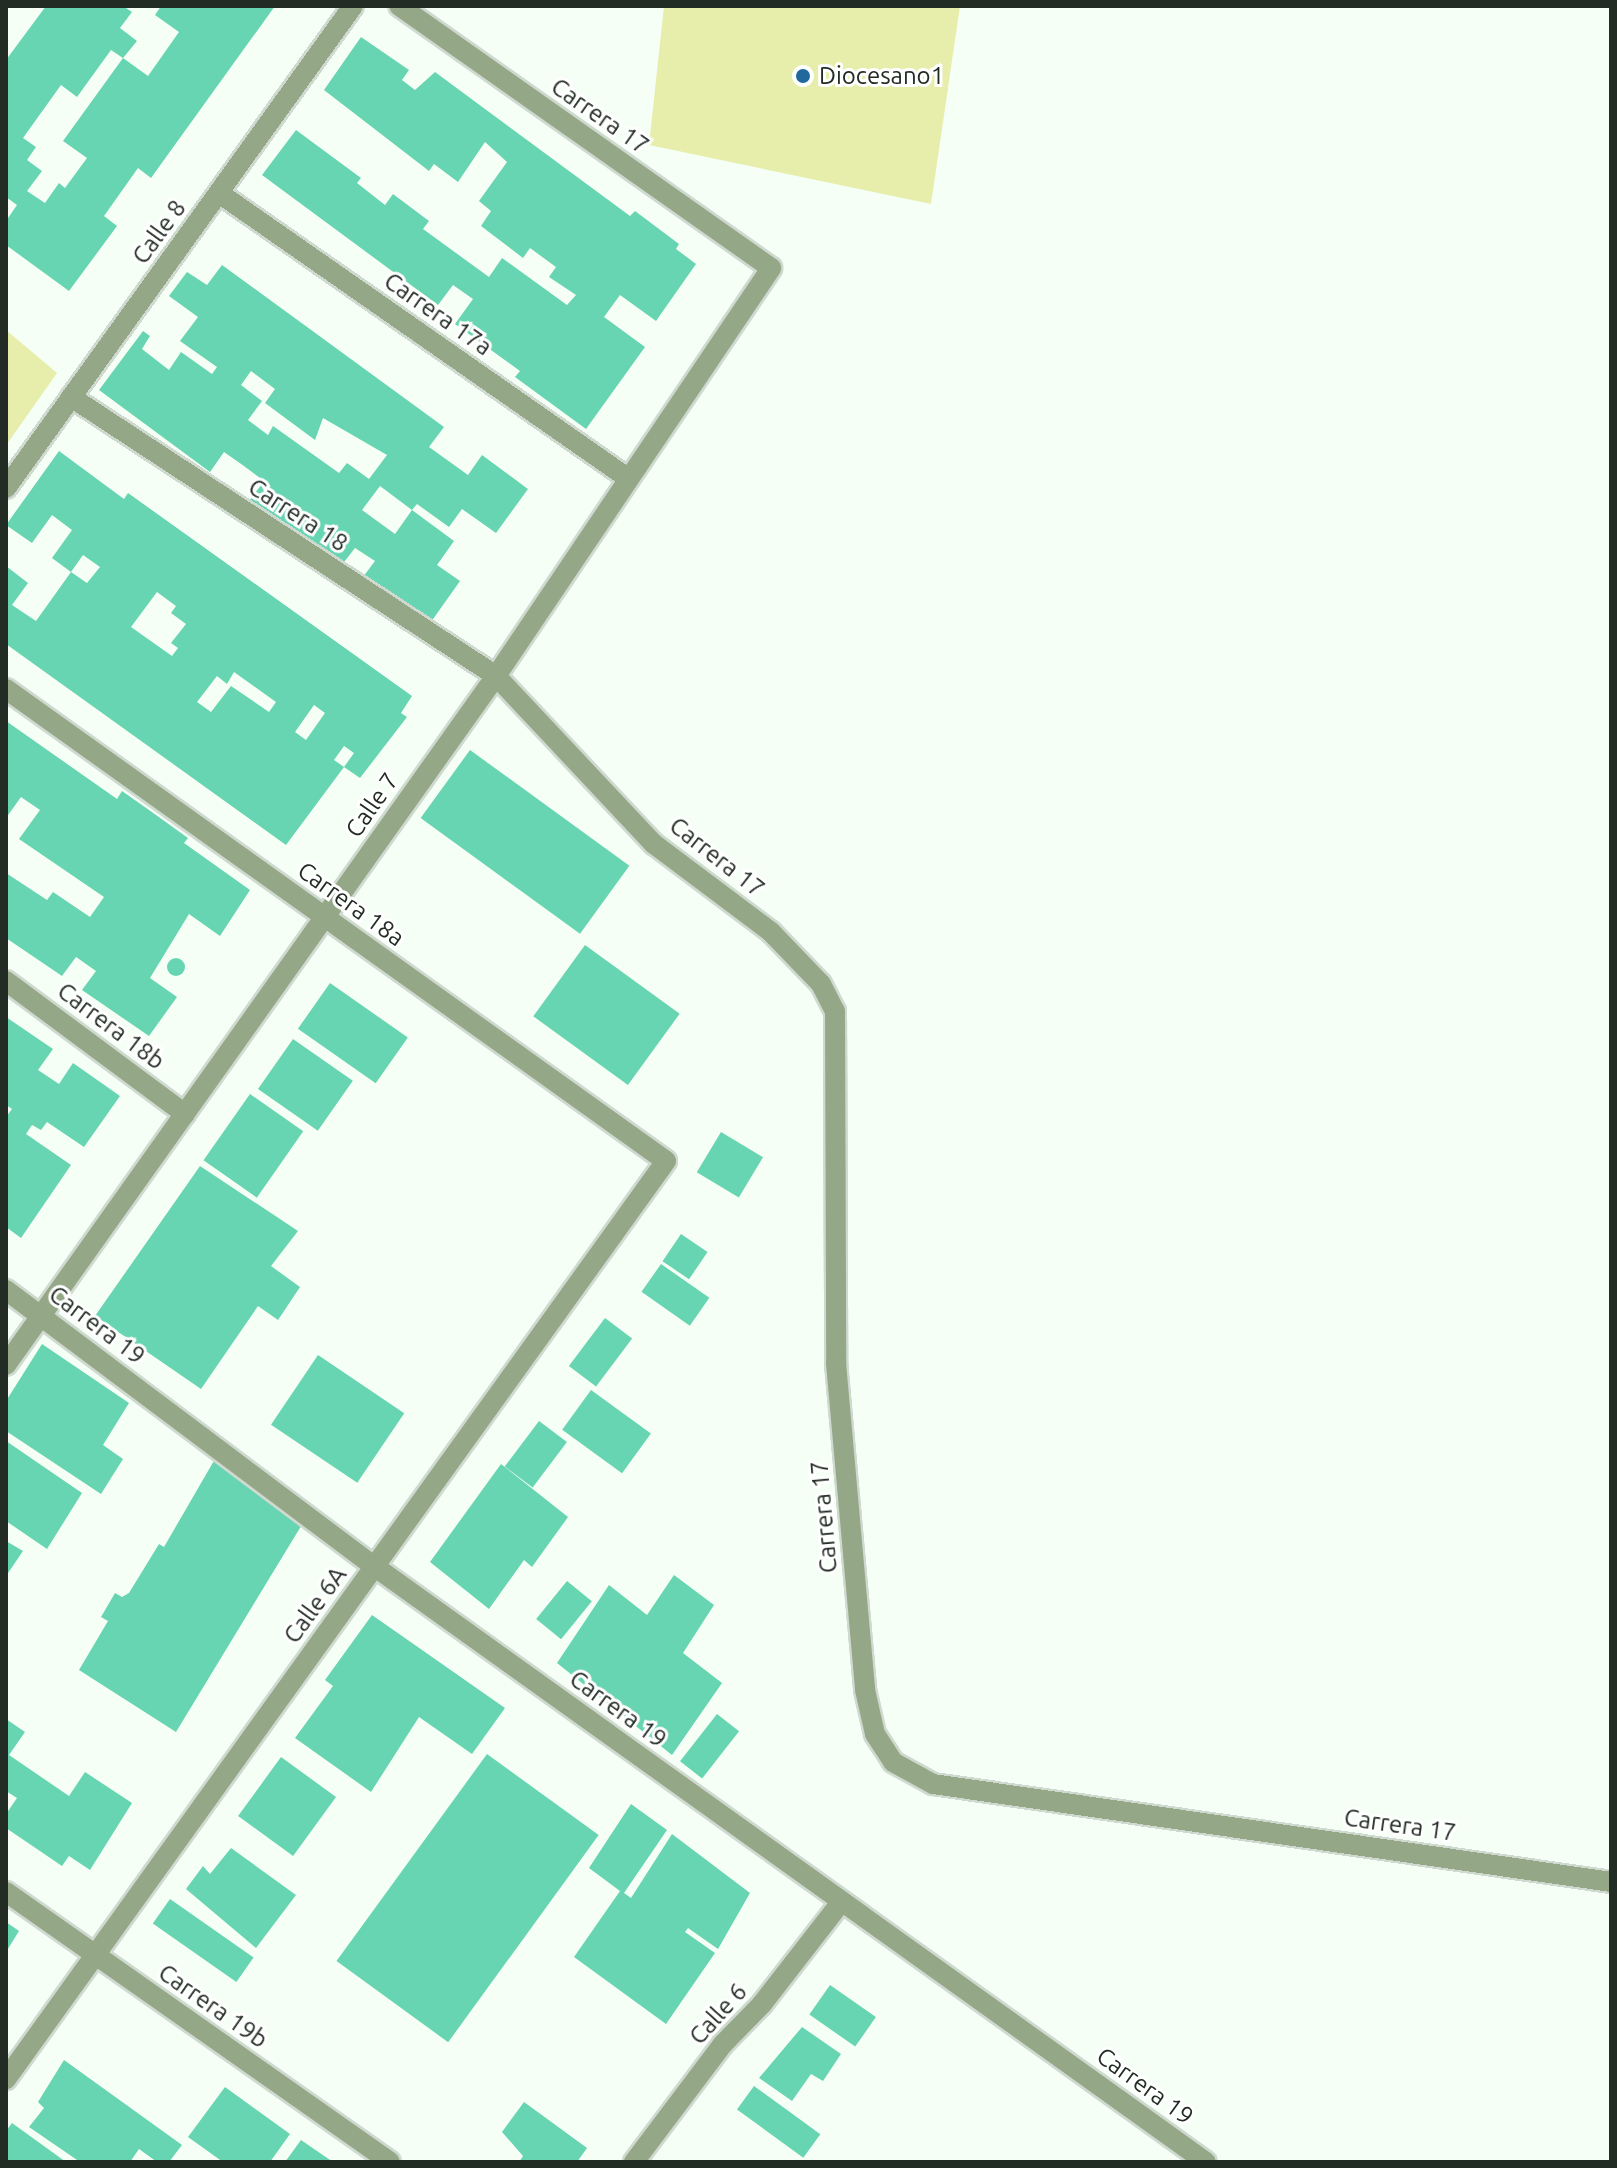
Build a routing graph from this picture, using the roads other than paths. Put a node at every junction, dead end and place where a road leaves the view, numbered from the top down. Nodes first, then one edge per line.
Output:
1 (353, 6) edge
2 (399, 6) edge
3 (219, 193) junction
4 (771, 268) joint
5 (71, 397) junction
6 (9, 476) edge
7 (628, 478) junction
8 (496, 676) junction
9 (6, 689) edge
10 (324, 917) junction
11 (6, 981) edge
12 (185, 1114) junction
13 (666, 1161) joint
14 (6, 1290) edge
15 (42, 1315) junction
16 (6, 1365) edge
17 (374, 1566) junction
18 (1611, 1882) edge
19 (6, 1892) edge
20 (842, 1901) junction
21 (96, 1955) junction
22 (6, 2079) edge
23 (390, 2162) edge
24 (634, 2162) edge
25 (1206, 2162) edge

1 - 3 street, Calle 8
2 - 4 street, Carrera 17
3 - 5 street, Calle 8
3 - 7 street, Carrera 17a
4 - 7 street, Calle 7
5 - 6 street, Calle 8
5 - 8 street, Carrera 18
7 - 8 street, Calle 7
8 - 10 street, Calle 7
8 - 18 street, Carrera 17
9 - 10 street, Carrera 18a
10 - 12 street, Calle 7
10 - 13 street, Carrera 18a
11 - 12 street, Carrera 18b
12 - 15 street, Calle 7
13 - 17 street, Calle 6A
14 - 15 street, Carrera 19
15 - 16 street, Calle 7
15 - 17 street, Carrera 19
17 - 20 street, Carrera 19
17 - 21 street, Calle 6A
19 - 21 street, Carrera 19b
20 - 24 street, Calle 6
20 - 25 street, Carrera 19
21 - 22 street, Calle 6A
21 - 23 street, Carrera 19b

